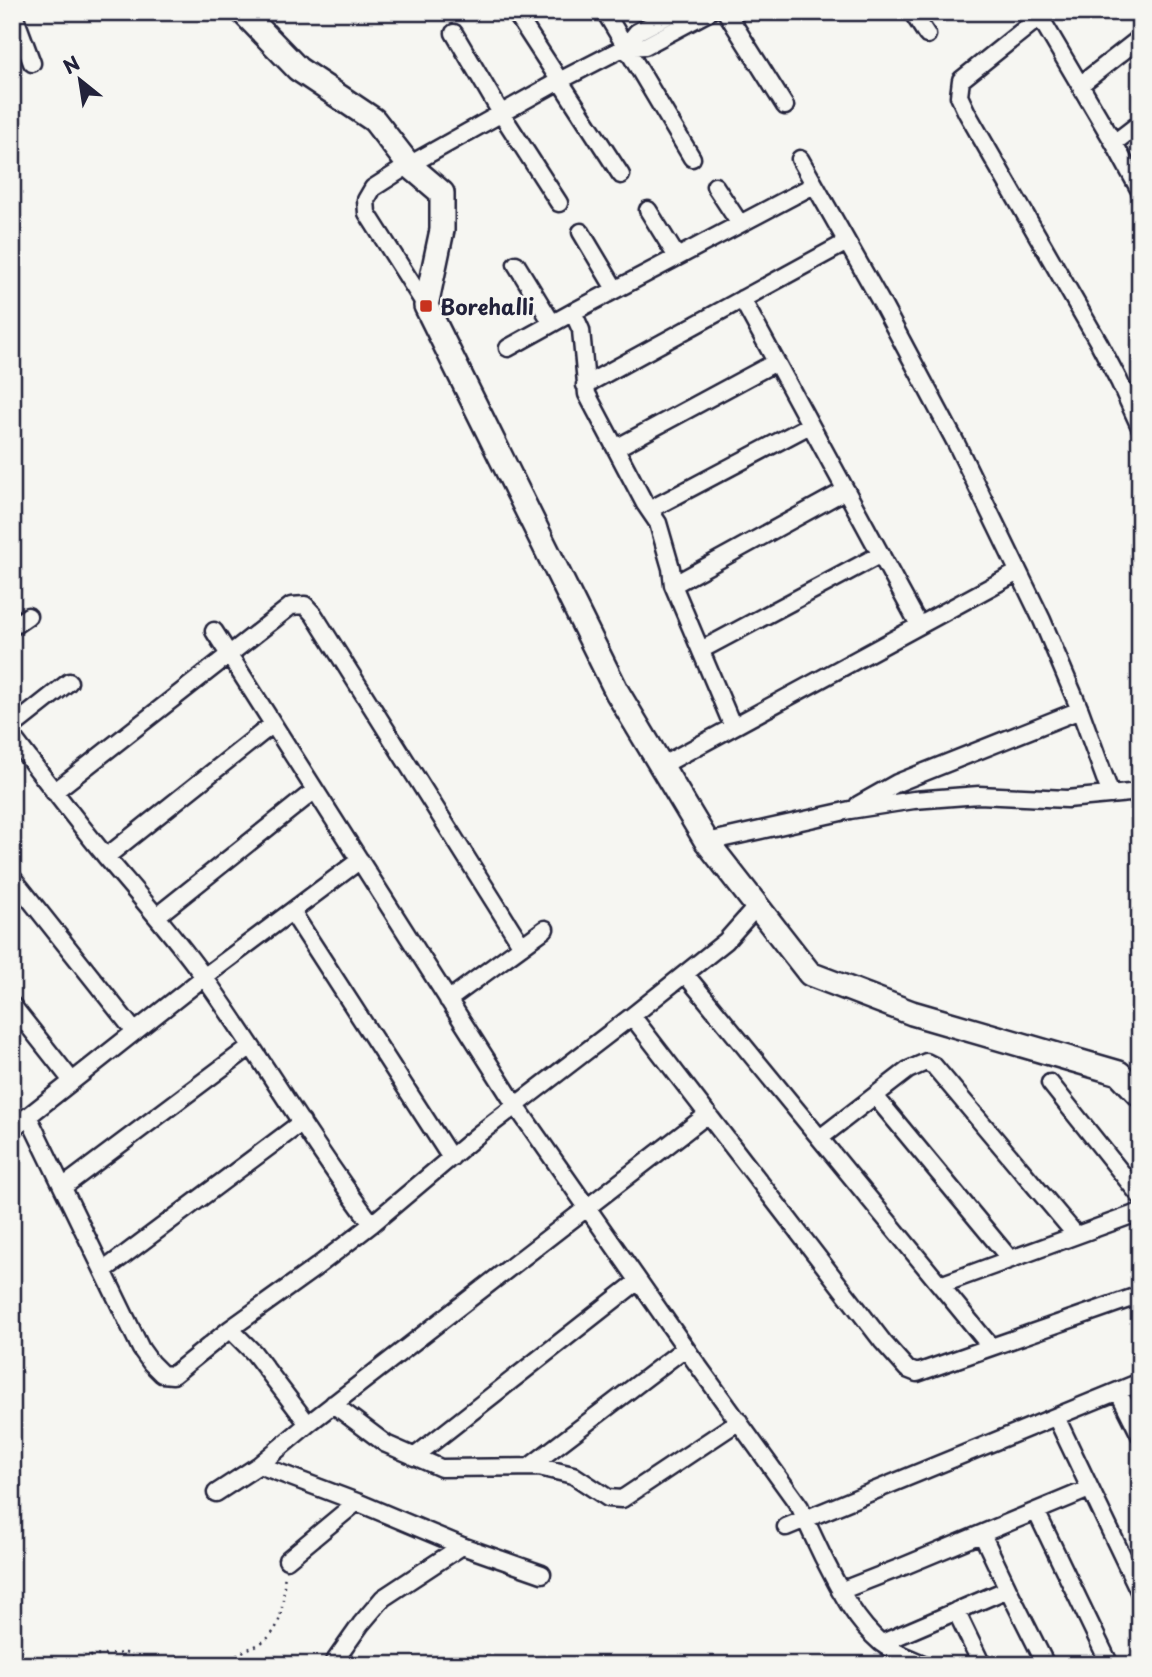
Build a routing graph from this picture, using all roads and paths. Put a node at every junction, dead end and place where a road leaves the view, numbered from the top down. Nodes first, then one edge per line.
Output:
1 (13, 12) edge
2 (243, 12) edge
3 (515, 12) edge
4 (605, 12) edge
5 (675, 12) edge
6 (709, 12) edge
7 (726, 12) edge
8 (912, 12) edge
9 (1043, 15) edge
10 (454, 33) dead end
11 (927, 36) dead end
12 (1140, 38) edge
13 (625, 47) junction
14 (32, 62) dead end
15 (559, 81) junction
16 (1080, 85) junction
17 (785, 106) dead end
18 (501, 113) junction
19 (1140, 123) edge
20 (1114, 143) junction
21 (692, 158) dead end
22 (800, 159) dead end
23 (409, 165) junction
24 (621, 175) dead end
25 (814, 185) junction
26 (715, 186) dead end
27 (1140, 191) edge
28 (559, 202) dead end
29 (648, 210) dead end
30 (740, 224) junction
31 (582, 232) dead end
32 (847, 242) junction
33 (677, 257) junction
34 (516, 264) dead end
35 (615, 289) junction
36 (742, 299) junction
37 (426, 306) junction
38 (573, 312) junction
39 (552, 323) junction
40 (508, 348) dead end
41 (776, 362) junction
42 (585, 385) junction
43 (810, 425) junction
44 (1140, 427) edge
45 (616, 448) junction
46 (846, 490) junction
47 (649, 510) junction
48 (881, 554) junction
49 (1018, 572) junction
50 (673, 585) junction
51 (28, 616) dead end
52 (919, 625) junction
53 (12, 627) edge
54 (215, 631) dead end
55 (701, 650) junction
56 (229, 655) junction
57 (69, 682) dead end
58 (1080, 710) junction
59 (273, 723) junction
60 (12, 727) edge
61 (733, 727) junction
62 (12, 736) edge
63 (662, 766) junction
64 (315, 790) junction
65 (54, 792) junction
66 (1140, 792) edge
67 (1111, 795) junction
68 (850, 810) junction
69 (707, 842) junction
70 (106, 857) junction
71 (360, 860) junction
72 (12, 877) edge
73 (757, 906) junction
74 (292, 912) junction
75 (157, 916) junction
76 (545, 929) dead end
77 (522, 946) junction
78 (685, 974) junction
79 (204, 977) junction
80 (448, 1000) junction
81 (12, 1005) edge
82 (632, 1016) junction
83 (135, 1032) junction
84 (251, 1046) junction
85 (72, 1081) junction
86 (1050, 1083) dead end
87 (1140, 1095) edge
88 (875, 1096) junction
89 (516, 1106) junction
90 (708, 1114) junction
91 (28, 1116) junction
92 (302, 1122) junction
93 (12, 1129) edge
94 (820, 1138) junction
95 (451, 1157) junction
96 (63, 1187) junction
97 (1140, 1196) edge
98 (587, 1208) junction
99 (1140, 1212) edge
100 (372, 1223) junction
101 (1076, 1235) junction
102 (1010, 1259) junction
103 (103, 1270) junction
104 (638, 1281) junction
105 (940, 1285) junction
106 (1140, 1295) edge
107 (230, 1329) junction
108 (991, 1347) junction
109 (685, 1348) junction
110 (1140, 1382) edge
111 (1118, 1391) junction
112 (333, 1404) junction
113 (1056, 1417) junction
114 (739, 1422) junction
115 (308, 1424) junction
116 (1140, 1435) edge
117 (414, 1457) junction
118 (259, 1465) junction
119 (529, 1467) junction
120 (1089, 1489) junction
121 (216, 1493) dead end
122 (357, 1502) junction
123 (1036, 1511) junction
124 (805, 1520) junction
125 (786, 1527) dead end
126 (982, 1534) junction
127 (463, 1546) junction
128 (287, 1560) joint
129 (1135, 1573) edge
130 (542, 1574) dead end
131 (1008, 1589) junction
132 (840, 1591) junction
133 (1140, 1593) edge
134 (956, 1611) junction
135 (882, 1643) junction
136 (71, 1665) edge
137 (141, 1665) edge
138 (226, 1665) edge
139 (332, 1665) edge
140 (925, 1665) edge
141 (982, 1665) edge
142 (1046, 1665) edge
143 (1110, 1665) edge

1 - 14 street
2 - 23 main road
3 - 15 street
4 - 13 street
5 - 13 street
6 - 13 street
7 - 17 street
8 - 11 street
9 - 16 street
9 - 44 street
10 - 18 street
12 - 16 street
13 - 15 street
13 - 21 street
15 - 18 street
15 - 24 street
16 - 20 street
18 - 23 street
18 - 28 street
19 - 20 street
20 - 27 street
22 - 25 street
23 - 37 main road
23 - 37 street
25 - 30 street
25 - 32 street
26 - 30 street
29 - 33 street
30 - 33 street
31 - 35 street
32 - 36 street
32 - 49 street
33 - 35 street
34 - 39 street
35 - 38 street
36 - 41 street
36 - 42 street
37 - 63 main road
38 - 39 street
38 - 42 street
39 - 40 street
41 - 43 street
41 - 45 street
42 - 45 street
43 - 46 street
43 - 47 street
45 - 47 street
46 - 48 street
46 - 50 street
47 - 50 street
48 - 52 street
48 - 55 street
49 - 52 street
49 - 58 street
50 - 55 street
51 - 53 street
52 - 61 street
54 - 56 street
55 - 61 street
56 - 59 street
56 - 65 street
56 - 77 street
57 - 60 street
58 - 67 street
58 - 68 street
59 - 64 street
59 - 70 street
61 - 63 street
62 - 65 street
63 - 69 main road
64 - 71 street
64 - 75 street
65 - 70 street
66 - 67 street
67 - 68 street
68 - 69 street
69 - 73 main road
70 - 75 street
71 - 74 street
71 - 80 street
72 - 83 street
73 - 78 street
73 - 87 main road
74 - 79 street
74 - 95 street
75 - 79 street
76 - 77 street
77 - 80 street
78 - 82 street
78 - 94 street
79 - 83 street
79 - 84 street
80 - 89 street
81 - 85 street
82 - 89 street
82 - 90 street
83 - 85 street
84 - 92 street
84 - 96 street
85 - 91 street
86 - 97 street
88 - 94 street
88 - 101 street
88 - 102 street
89 - 95 street
89 - 98 street
90 - 98 street
90 - 108 street
91 - 93 street
91 - 96 street
92 - 100 street
92 - 103 street
94 - 105 street
95 - 100 street
96 - 103 street
98 - 104 street
98 - 112 street
99 - 101 street
100 - 107 street
101 - 102 street
102 - 105 street
103 - 107 street
104 - 109 street
104 - 117 street
105 - 108 street
106 - 108 street
107 - 115 street
109 - 114 street
109 - 119 street
110 - 111 street
111 - 113 street
111 - 116 street
112 - 115 street
112 - 117 street
113 - 120 street
113 - 124 street
114 - 119 street
114 - 124 street
115 - 118 street
117 - 119 street
118 - 121 street
118 - 122 street
120 - 123 street
120 - 129 street
122 - 127 street
122 - 128 street
123 - 126 street
123 - 143 street
124 - 125 street
124 - 132 street
126 - 131 street
126 - 132 street
127 - 130 street
127 - 139 street
128 - 138 path
129 - 133 street
131 - 134 street
131 - 142 street
132 - 135 street
134 - 135 street
134 - 141 street
135 - 140 street
136 - 137 path

